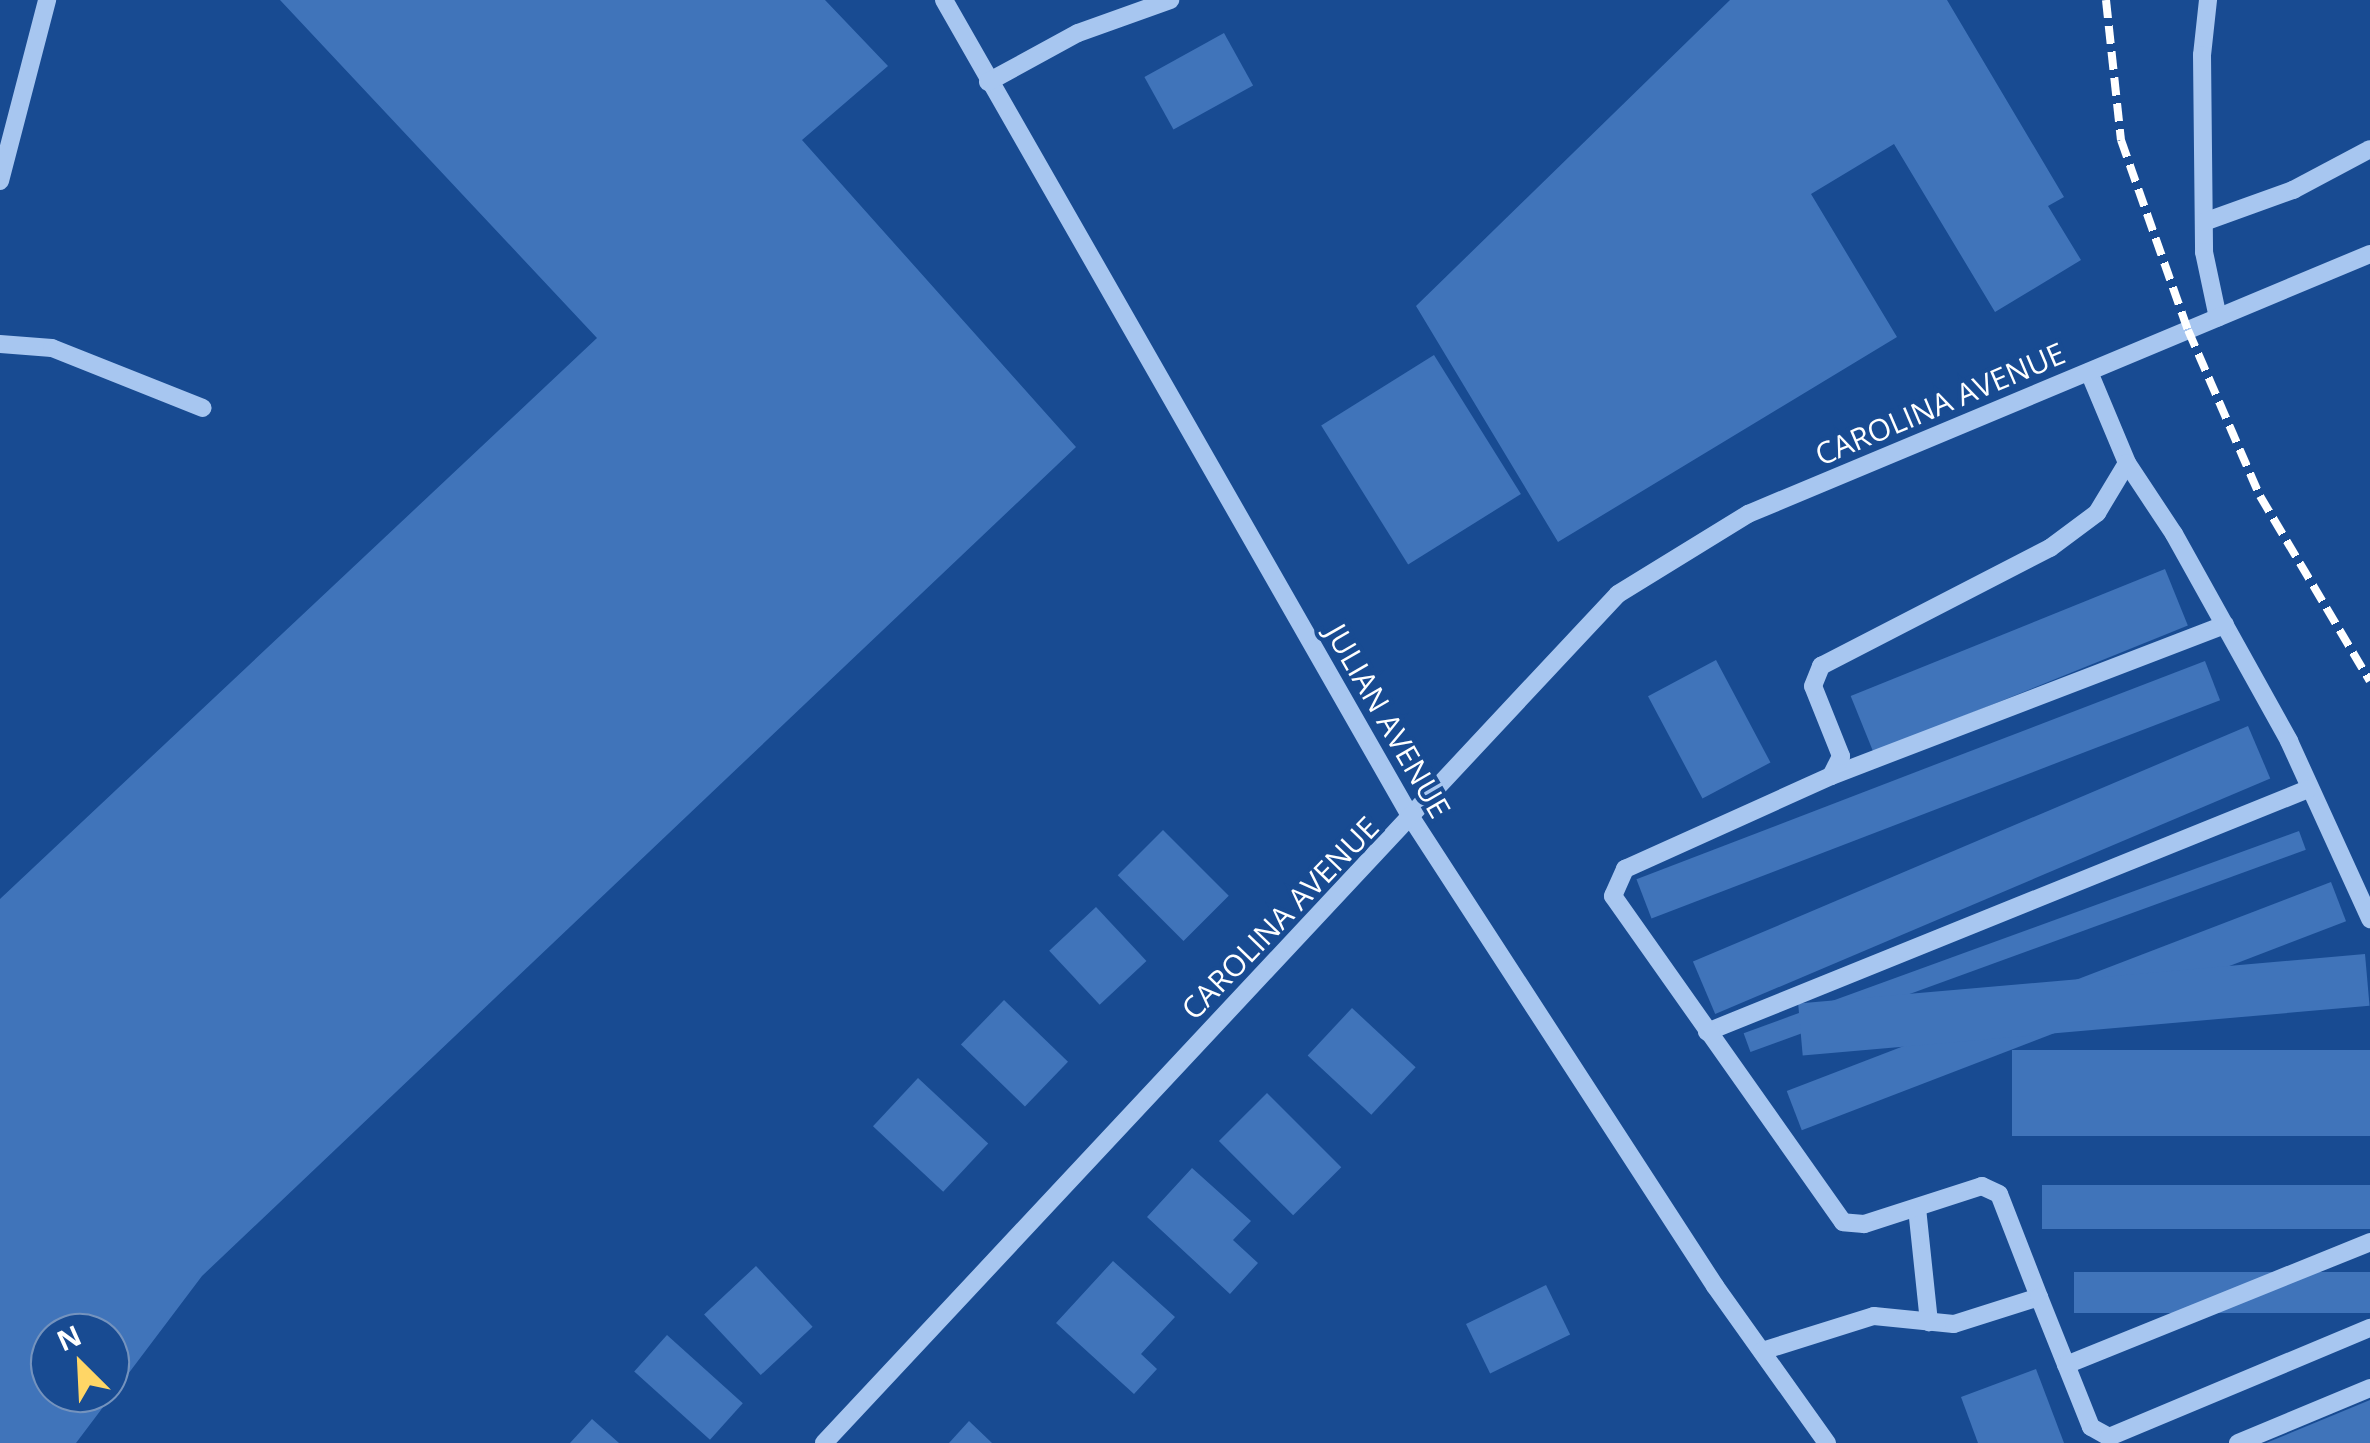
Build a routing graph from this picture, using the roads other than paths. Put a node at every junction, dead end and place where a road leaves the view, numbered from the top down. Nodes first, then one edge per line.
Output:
1 (47, 0) edge
2 (969, 0) edge
3 (1170, 0) edge
4 (2208, 0) edge
5 (946, 5) edge
6 (988, 82) junction
7 (2370, 149) edge
8 (0, 181) edge
9 (2204, 222) junction
10 (2370, 254) edge
11 (2218, 318) junction
12 (0, 344) edge
13 (2089, 372) junction
14 (203, 408) dead end
15 (2128, 463) junction
16 (2225, 625) junction
17 (1831, 776) junction
18 (2308, 788) junction
19 (1412, 819) junction
20 (2370, 919) edge
21 (1707, 1032) junction
22 (1917, 1208) junction
23 (2370, 1242) edge
24 (2039, 1297) junction
25 (1929, 1322) junction
26 (2370, 1328) edge
27 (1762, 1351) junction
28 (2066, 1365) junction
29 (2370, 1388) edge
30 (824, 1443) edge
31 (1827, 1443) edge
32 (2238, 1443) edge

1 - 8 street
2 - 5 street
3 - 6 street
4 - 9 street
5 - 6 street, JULIAN AVENUE
6 - 19 street, JULIAN AVENUE
7 - 9 street
9 - 11 street
10 - 11 street, CAROLINA AVENUE
11 - 13 street, CAROLINA AVENUE
12 - 14 street
13 - 15 street
13 - 19 street, CAROLINA AVENUE
15 - 16 street
15 - 17 street
16 - 17 street
16 - 18 street
17 - 21 street
18 - 20 street
18 - 21 street
19 - 27 street, JULIAN AVENUE
19 - 30 street, CAROLINA AVENUE
21 - 22 street
22 - 24 street
22 - 25 street
23 - 28 street
24 - 25 street
24 - 28 street
25 - 27 street
26 - 28 street
27 - 31 street, JULIAN AVENUE
29 - 32 street

